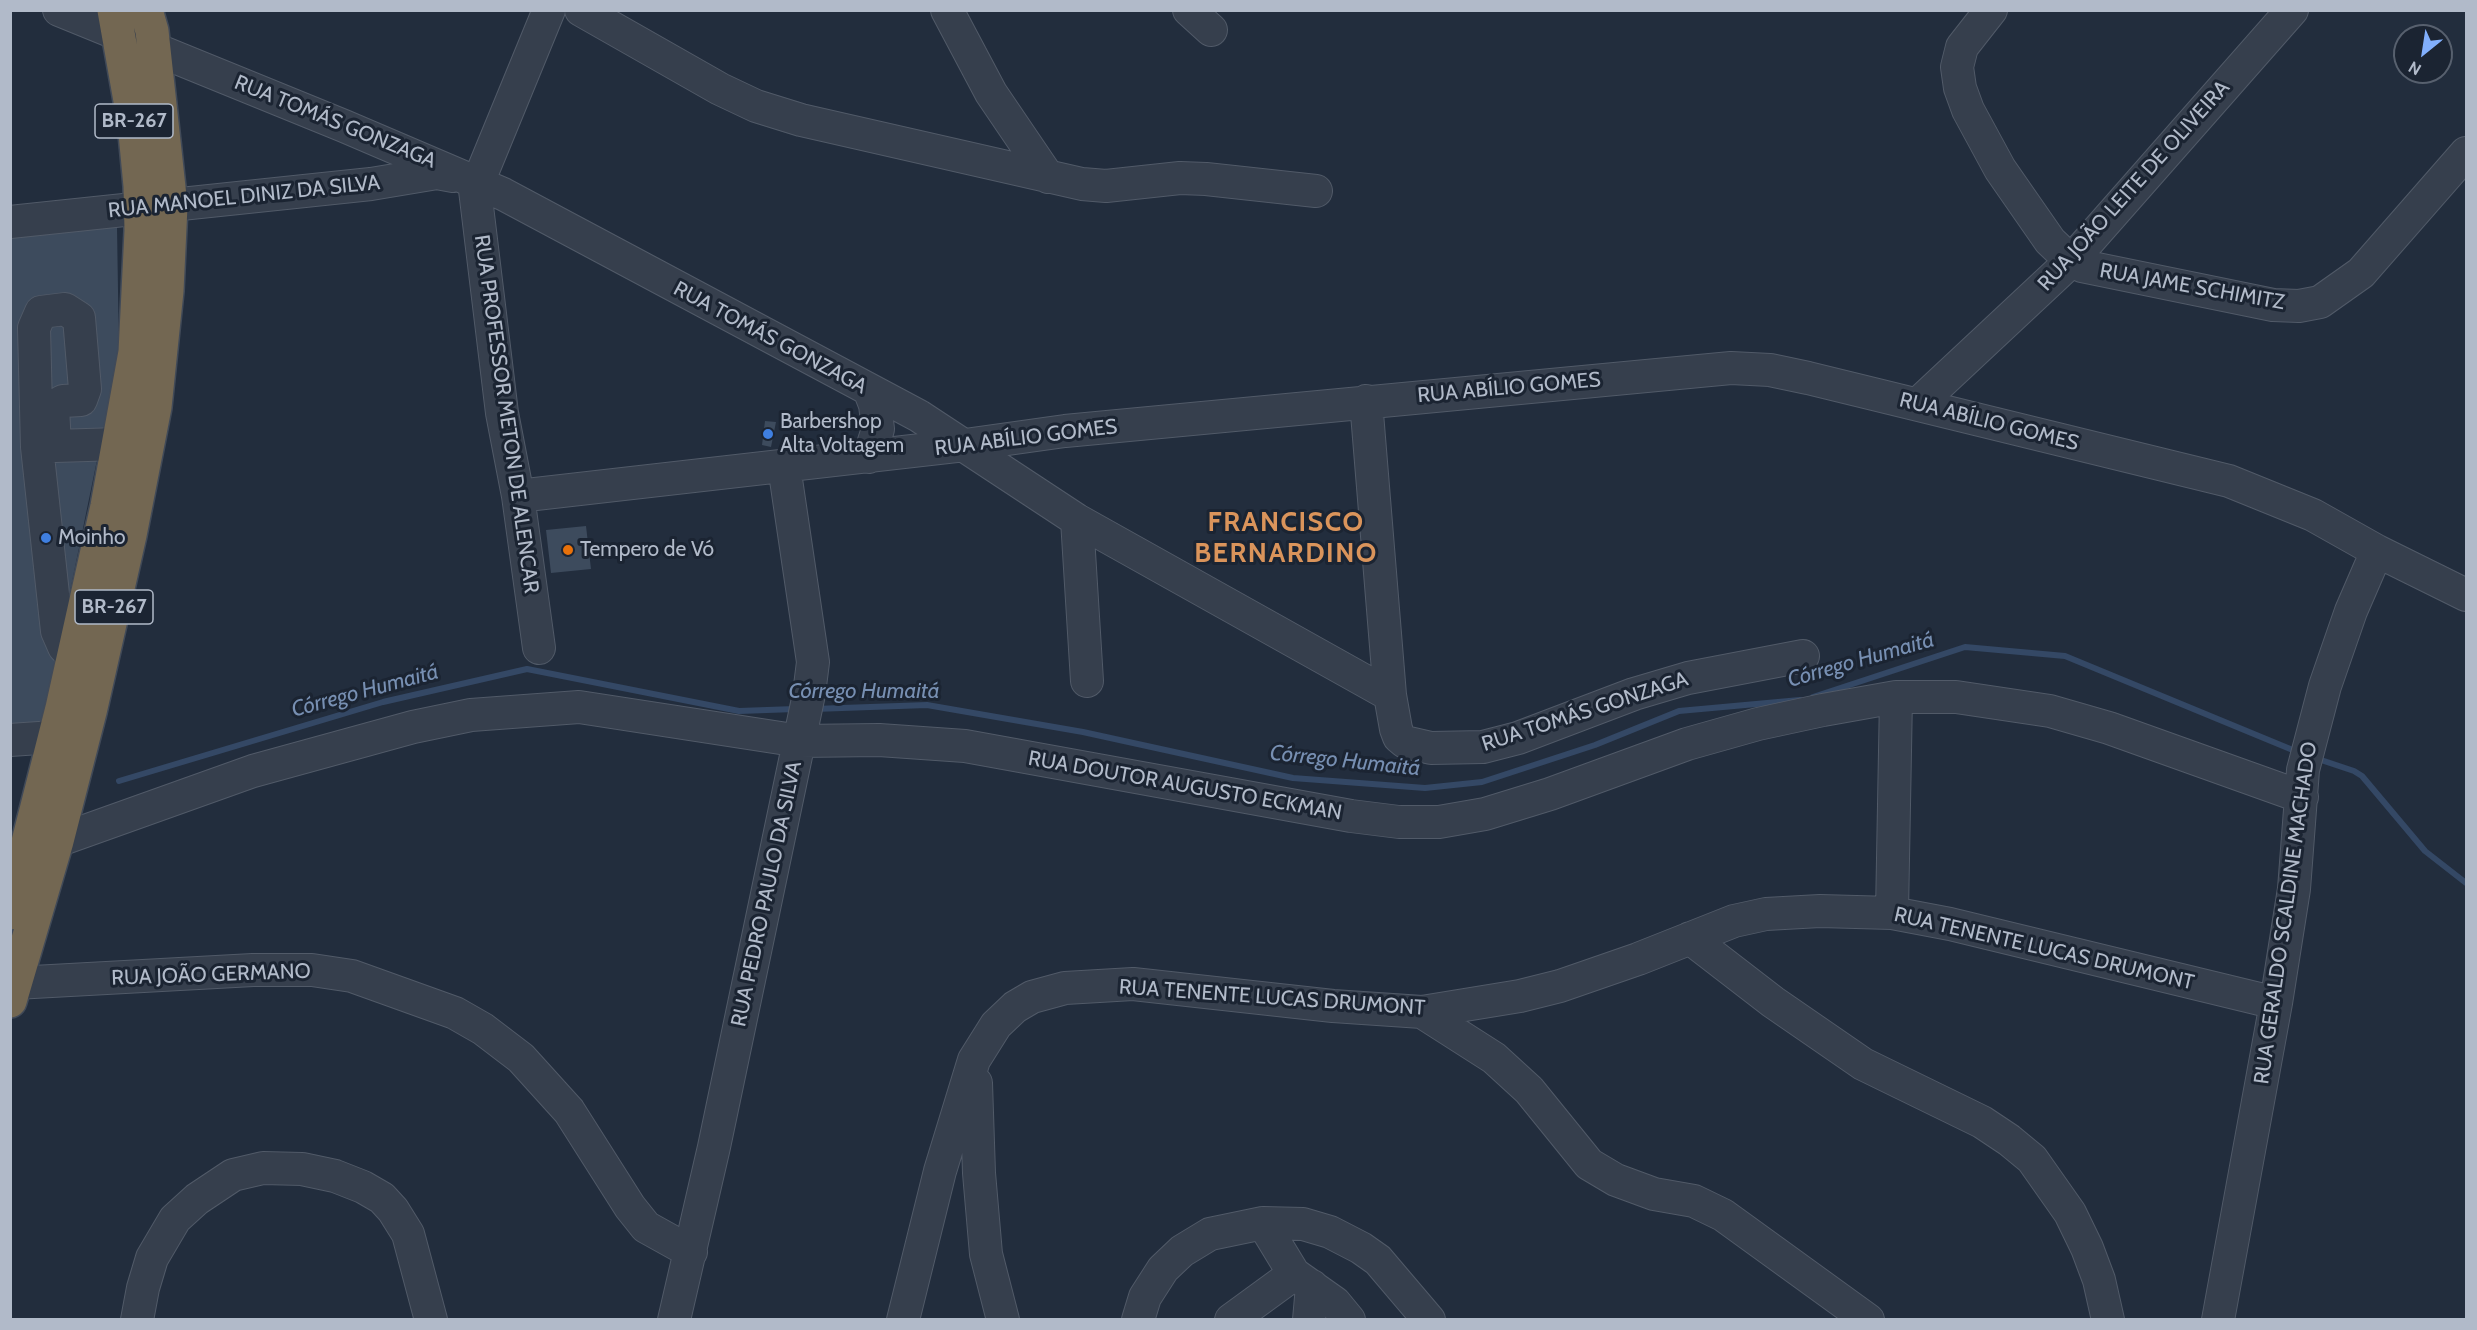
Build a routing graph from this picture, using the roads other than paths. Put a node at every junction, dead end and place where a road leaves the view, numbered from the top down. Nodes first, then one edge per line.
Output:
1 (58, 10) edge
2 (549, 10) edge
3 (581, 10) edge
4 (947, 10) edge
5 (1991, 10) edge
6 (2292, 10) edge
7 (117, 22) edge
8 (154, 25) edge
9 (344, 126) junction
10 (2466, 153) edge
11 (1048, 177) junction
12 (477, 181) junction
13 (346, 187) junction
14 (1316, 191) dead end
15 (156, 207) junction
16 (10, 222) edge
17 (2071, 261) junction
18 (870, 392) junction
19 (1366, 401) junction
20 (1918, 404) junction
21 (119, 444) junction
22 (965, 445) junction
23 (869, 457) junction
24 (784, 466) junction
25 (518, 496) junction
26 (1077, 520) junction
27 (2377, 551) junction
28 (2466, 595) edge
29 (539, 648) dead end
30 (73, 656) junction
31 (1803, 656) dead end
32 (1087, 681) dead end
33 (1390, 695) junction
34 (1896, 697) junction
35 (804, 719) junction
36 (54, 737) junction
37 (10, 740) edge
38 (2305, 771) junction
39 (57, 841) junction
40 (19, 903) edge
41 (1892, 913) junction
42 (1690, 938) junction
43 (13, 992) edge
44 (2276, 1003) junction
45 (1422, 1012) junction
46 (974, 1060) junction
47 (1263, 1223) junction
48 (691, 1252) junction
49 (1303, 1280) junction
50 (137, 1320) edge
51 (431, 1320) edge
52 (674, 1320) edge
53 (903, 1320) edge
54 (1003, 1320) edge
55 (1138, 1320) edge
56 (1231, 1320) edge
57 (1309, 1320) edge
58 (1349, 1320) edge
59 (1429, 1320) edge
60 (1868, 1320) edge
61 (2108, 1320) edge
62 (2218, 1320) edge

1 - 7 street, RUA TOMÁS GONZAGA
2 - 12 street
3 - 11 street
4 - 11 street
5 - 17 street
6 - 17 street, RUA JOÃO LEITE DE OLIVEIRA
7 - 8 street, RUA TOMÁS GONZAGA
7 - 15 highway, BR-267
8 - 9 street, RUA TOMÁS GONZAGA
8 - 15 highway, BR-267
9 - 12 street, RUA TOMÁS GONZAGA
9 - 13 street
10 - 17 street, RUA JAME SCHIMITZ
11 - 14 street
12 - 13 street, RUA MANOEL DINIZ DA SILVA
12 - 18 street, RUA TOMÁS GONZAGA
12 - 25 street, RUA PROFESSOR METON DE ALENCAR
13 - 15 street, RUA MANOEL DINIZ DA SILVA
15 - 16 street, RUA MANOEL DINIZ DA SILVA
15 - 21 highway, BR-267
15 - 39 highway, BR-267
17 - 20 street, RUA JOÃO LEITE DE OLIVEIRA
18 - 22 street, RUA TOMÁS GONZAGA
18 - 23 street
19 - 20 street, RUA ABÍLIO GOMES
19 - 22 street, RUA ABÍLIO GOMES
19 - 33 street
20 - 27 street, RUA ABÍLIO GOMES
21 - 30 highway, BR-267
21 - 30 street
22 - 23 street, RUA ABÍLIO GOMES
22 - 26 street, RUA TOMÁS GONZAGA
23 - 24 street, RUA ABÍLIO GOMES
24 - 25 street, RUA ABÍLIO GOMES
24 - 35 street, RUA PEDRO PAULO DA SILVA
25 - 29 street, RUA PROFESSOR METON DE ALENCAR
26 - 32 street
26 - 33 street, RUA TOMÁS GONZAGA
27 - 28 street, RUA ABÍLIO GOMES
27 - 38 street, RUA GERALDO SCALDINE MACHADO
30 - 36 highway, BR-267
31 - 33 street, RUA TOMÁS GONZAGA
34 - 35 street, RUA DOUTOR AUGUSTO ECKMAN
34 - 38 street, RUA DOUTOR AUGUSTO ECKMAN
34 - 41 street
35 - 39 street, RUA DOUTOR AUGUSTO ECKMAN
35 - 48 street, RUA PEDRO PAULO DA SILVA
36 - 37 street
36 - 40 highway, BR-267
38 - 44 street, RUA GERALDO SCALDINE MACHADO
39 - 40 highway, BR-267
40 - 43 highway, BR-267
41 - 42 street, RUA TENENTE LUCAS DRUMONT
41 - 44 street, RUA TENENTE LUCAS DRUMONT
42 - 45 street, RUA TENENTE LUCAS DRUMONT
42 - 61 street
43 - 48 street, RUA JOÃO GERMANO
44 - 62 street, RUA GERALDO SCALDINE MACHADO
45 - 46 street, RUA TENENTE LUCAS DRUMONT
45 - 60 street
46 - 53 street, RUA TENENTE LUCAS DRUMONT
46 - 54 street
47 - 49 street
47 - 55 street
47 - 59 street
48 - 52 street, RUA PEDRO PAULO DA SILVA
49 - 56 street
49 - 57 street
49 - 58 street
50 - 51 street

